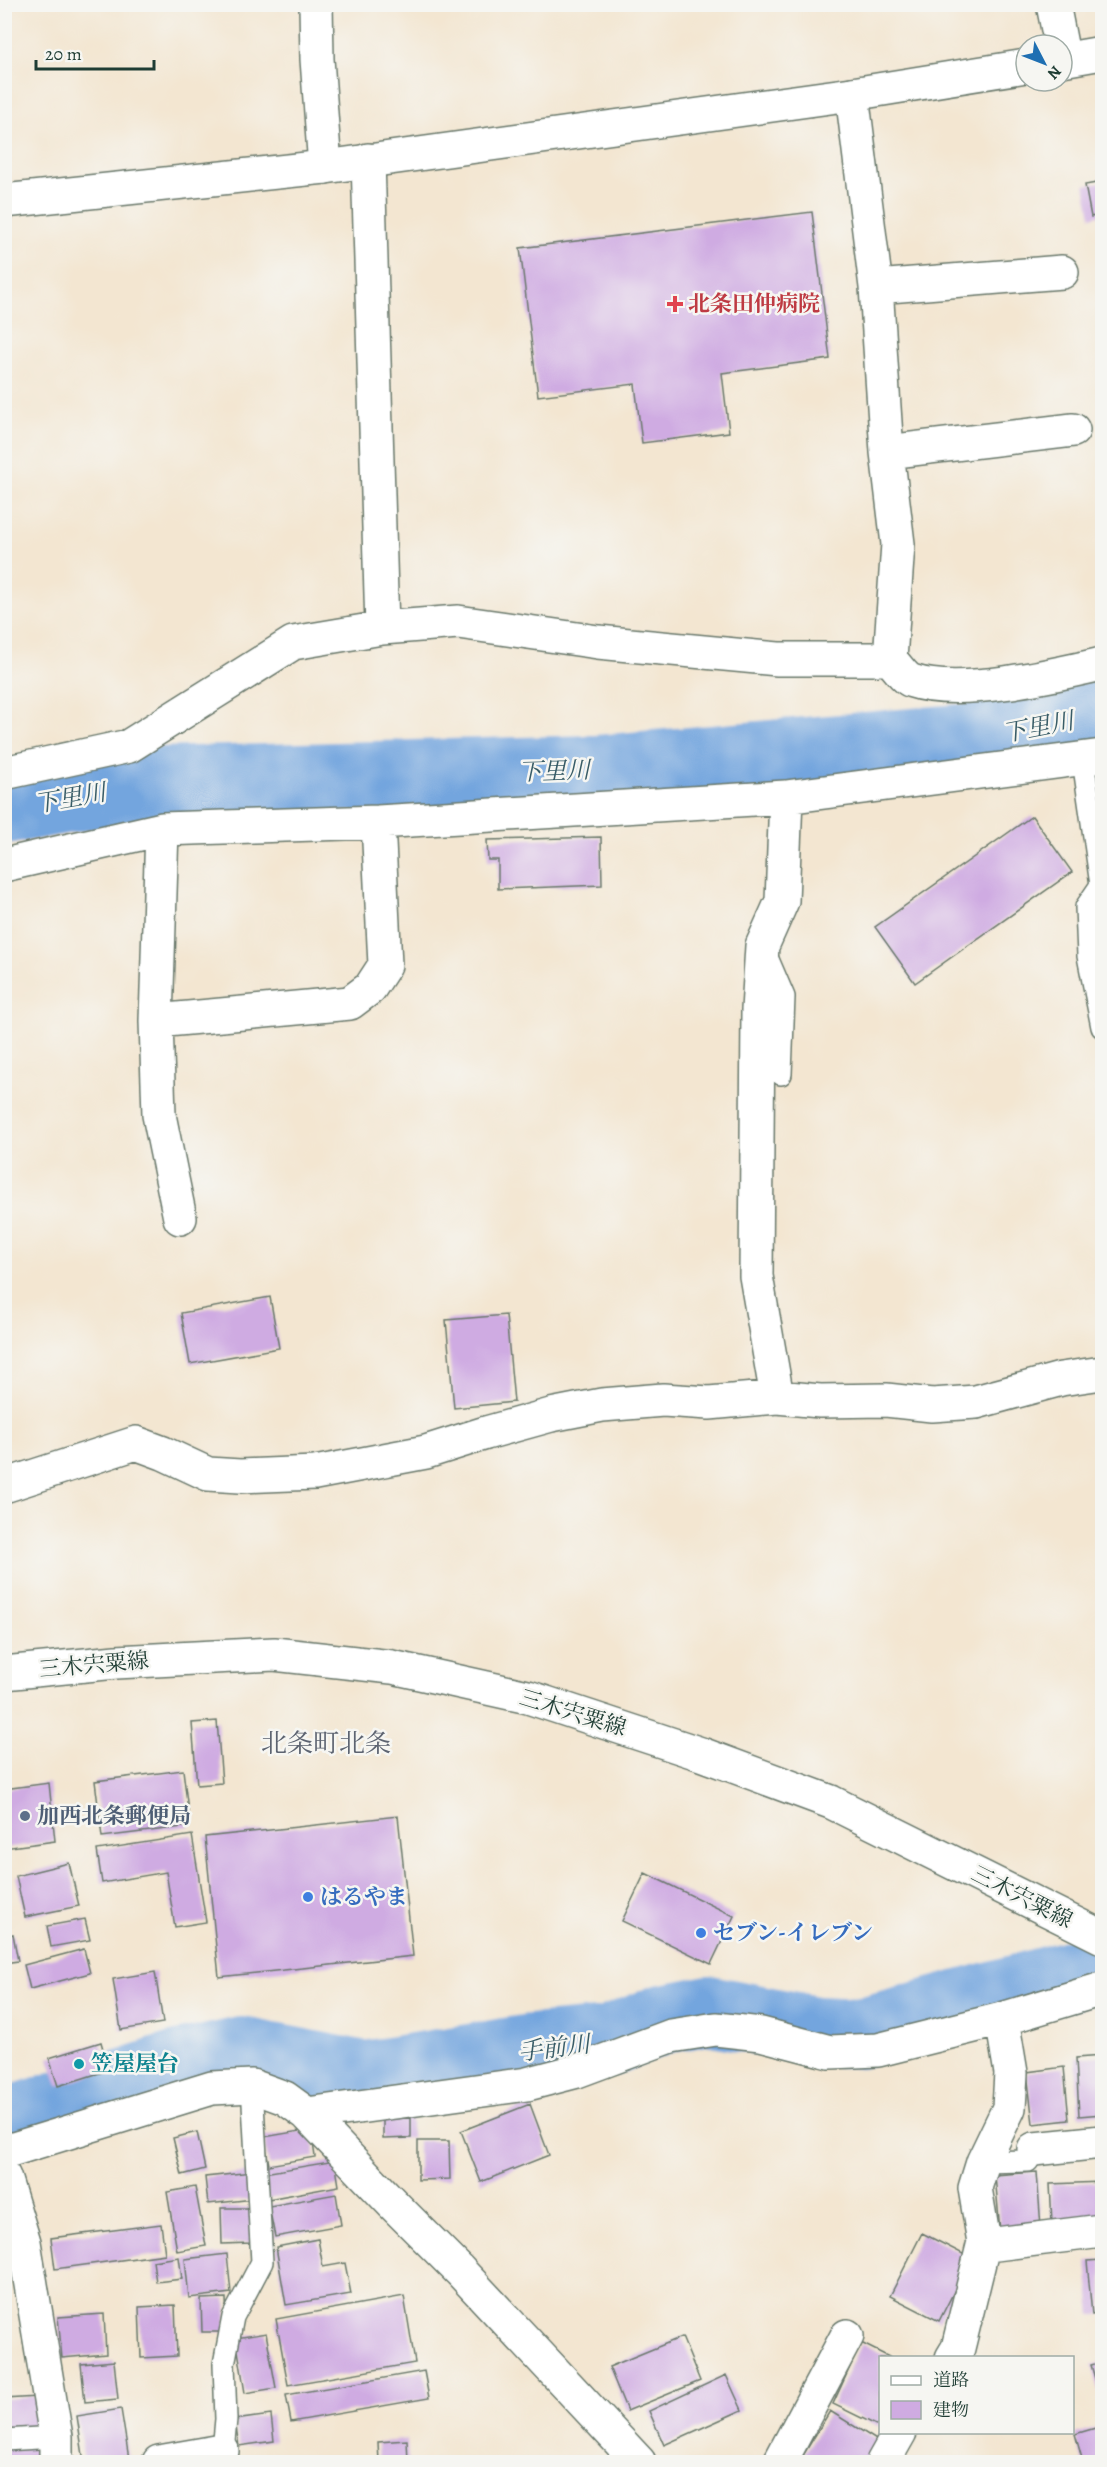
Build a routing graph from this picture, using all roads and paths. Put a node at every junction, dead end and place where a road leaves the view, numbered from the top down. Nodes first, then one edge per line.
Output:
1 (316, 4) edge
2 (1053, 4) edge
3 (1058, 33) edge
4 (1102, 53) edge
5 (1074, 54) edge
6 (1014, 68) edge
7 (852, 94) junction
8 (368, 160) junction
9 (325, 167) junction
10 (4, 201) edge
11 (1062, 272) dead end
12 (876, 287) junction
13 (1073, 430) dead end
14 (887, 452) junction
15 (382, 628) junction
16 (890, 659) junction
17 (1102, 664) edge
18 (1093, 758) edge
19 (4, 773) edge
20 (786, 797) junction
21 (378, 822) junction
22 (162, 829) junction
23 (4, 865) edge
24 (1102, 885) edge
25 (762, 946) junction
26 (156, 1021) junction
27 (1102, 1027) edge
28 (781, 1074) dead end
29 (180, 1218) dead end
30 (1102, 1373) edge
31 (777, 1397) junction
32 (4, 1486) edge
33 (4, 1673) edge
34 (1102, 1937) edge
35 (1102, 1989) edge
36 (1002, 2019) junction
37 (252, 2086) junction
38 (307, 2114) junction
39 (1102, 2142) edge
40 (1034, 2149) joint
41 (4, 2152) edge
42 (983, 2162) junction
43 (4, 2177) edge
44 (1102, 2231) edge
45 (14, 2244) edge
46 (996, 2244) dead end
47 (847, 2336) dead end
48 (953, 2356) edge
49 (899, 2434) edge
50 (4, 2440) edge
51 (56, 2450) edge
52 (222, 2457) edge
53 (159, 2463) edge
54 (639, 2463) edge
55 (780, 2463) edge
56 (883, 2463) edge

1 - 9 street
2 - 3 street
4 - 5 street
6 - 7 street
7 - 8 street
7 - 12 street
8 - 9 street
8 - 15 street
9 - 10 street
11 - 12 street
12 - 14 street
13 - 14 street
14 - 16 street
15 - 16 street
15 - 19 street
16 - 17 street
18 - 20 street
18 - 24 lane
20 - 21 street
20 - 25 street
21 - 22 street
21 - 26 street
22 - 23 street
22 - 26 street
24 - 27 lane
25 - 28 lane
25 - 31 street
26 - 29 street
30 - 31 street
31 - 32 street
33 - 34 street, 三木宍粟線
35 - 36 street
36 - 38 street
36 - 42 street
37 - 38 street
37 - 41 street
37 - 52 lane
38 - 54 street
39 - 40 street
40 - 42 lane
42 - 48 street
43 - 45 street
44 - 46 street
45 - 51 street
47 - 55 street
49 - 56 street
50 - 51 lane
52 - 53 street

